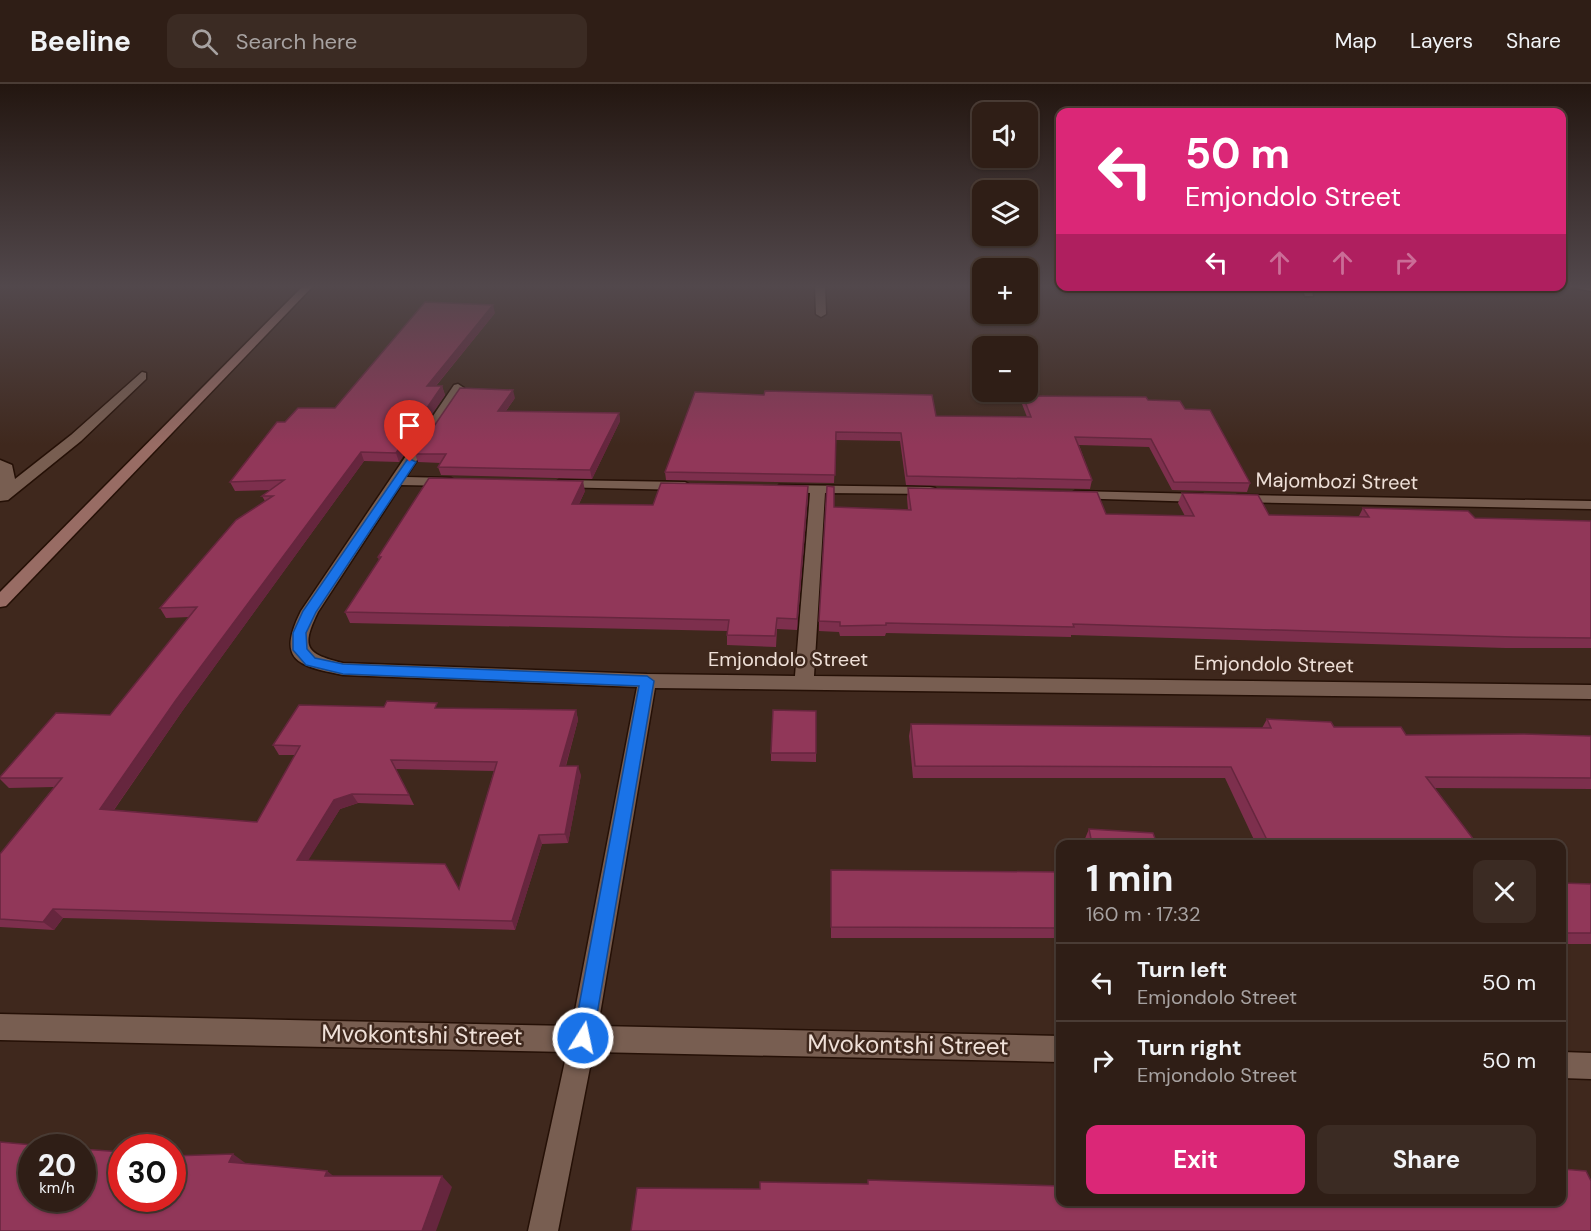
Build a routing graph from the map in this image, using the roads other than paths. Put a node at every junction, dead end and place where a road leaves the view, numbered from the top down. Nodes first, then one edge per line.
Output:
1 (257, 339) edge
2 (142, 376) dead end
3 (458, 388) edge
4 (0, 464) edge
5 (398, 481) junction
6 (470, 482) edge
7 (542, 484) edge
8 (698, 486) edge
9 (770, 488) edge
10 (818, 489) junction
11 (947, 492) edge
12 (1064, 495) edge
13 (4, 496) edge
14 (1591, 505) edge
15 (0, 602) edge
16 (647, 681) junction
17 (804, 681) junction
18 (1591, 692) edge
19 (0, 1027) edge
20 (583, 1038) junction
21 (1056, 1048) edge
22 (1566, 1065) edge
23 (1591, 1066) edge
24 (543, 1231) edge

1 - 15 main road
2 - 13 street
3 - 5 street, Emjondolo Street
4 - 13 street
5 - 6 street
5 - 16 street, Emjondolo Street
7 - 8 street
9 - 10 street
10 - 11 street
10 - 17 street
12 - 14 street, Majombozi Street
16 - 17 street, Emjondolo Street
16 - 20 street
17 - 18 street, Emjondolo Street
19 - 20 street, Mvokontshi Street
20 - 21 street, Mvokontshi Street
20 - 24 street
22 - 23 street

